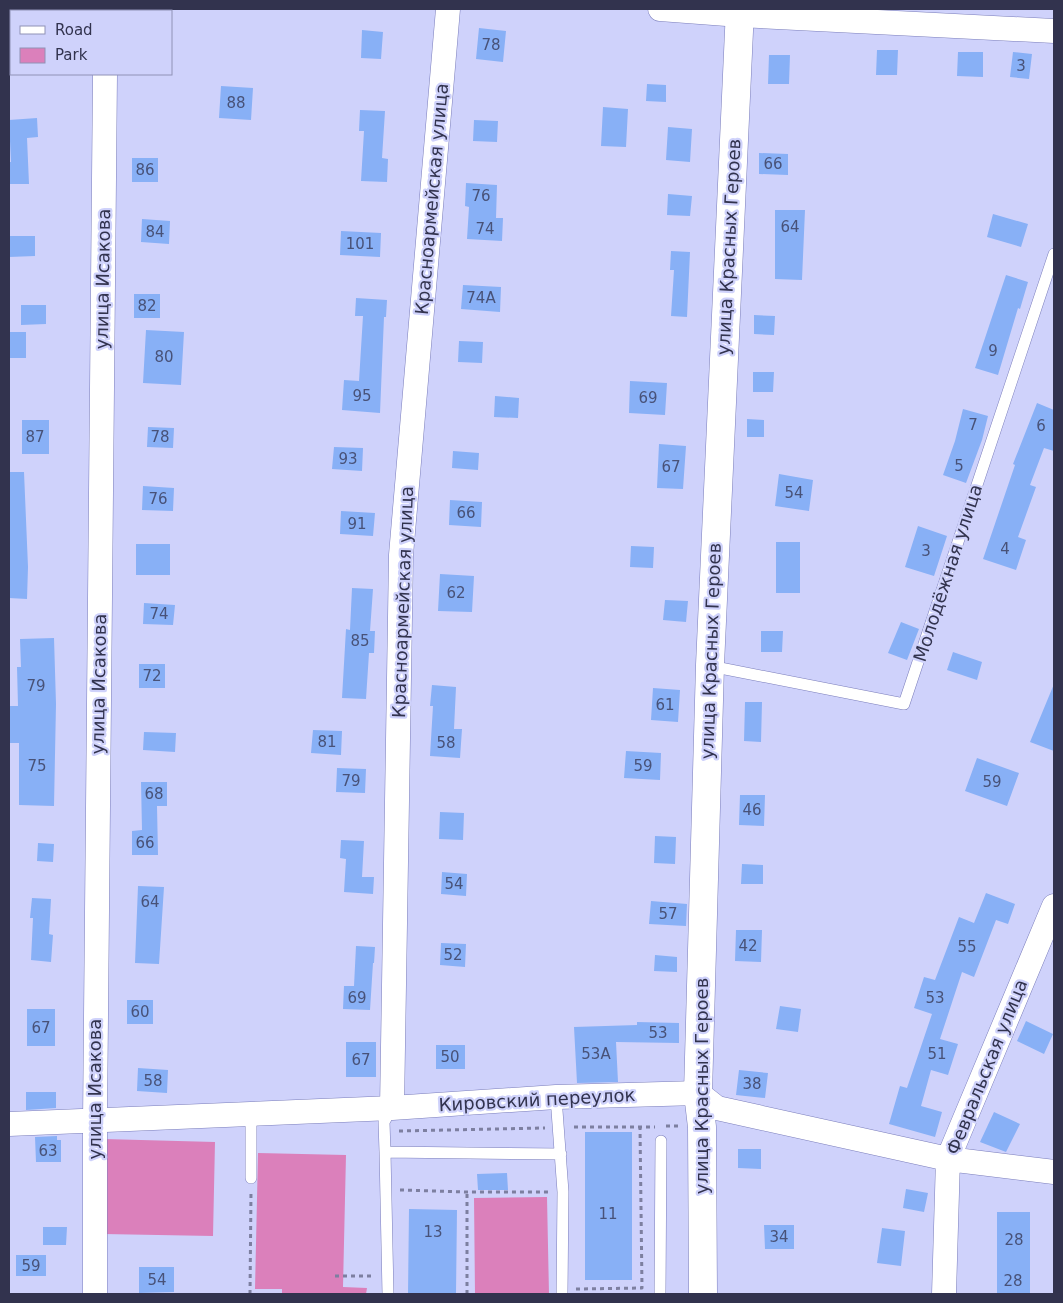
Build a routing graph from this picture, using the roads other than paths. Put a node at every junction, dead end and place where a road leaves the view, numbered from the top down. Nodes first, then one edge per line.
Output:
1 (448, 9) edge
2 (660, 9) edge
3 (740, 12) edge
4 (1054, 31) edge
5 (104, 75) edge
6 (1054, 254) edge
7 (710, 666) junction
8 (1054, 906) edge
9 (698, 1093) junction
10 (556, 1097) junction
11 (392, 1108) junction
12 (251, 1114) junction
13 (95, 1121) junction
14 (9, 1124) edge
15 (661, 1141) dead end
16 (385, 1152) junction
17 (561, 1154) junction
18 (948, 1159) junction
19 (1054, 1172) edge
20 (251, 1178) road end
21 (96, 1294) edge
22 (388, 1294) edge
23 (562, 1294) edge
24 (660, 1294) edge
25 (704, 1294) edge
26 (944, 1294) edge

1 - 11 street, Красноармейская улица
2 - 3 street
3 - 4 street
3 - 7 main road, улица Красных Героев
5 - 13 street, улица Исакова
6 - 7 lane, Молодёжная улица
7 - 9 main road, улица Красных Героев
8 - 18 street, Февральская улица
9 - 10 street, Кировский переулок
9 - 18 street
9 - 25 main road, улица Красных Героев
10 - 11 street, Кировский переулок
10 - 17 lane
11 - 12 street, Кировский переулок
11 - 16 lane
12 - 13 street, Кировский переулок
12 - 20 lane
13 - 14 street, Кировский переулок
13 - 21 street, улица Исакова
15 - 24 lane
16 - 17 lane
16 - 22 lane
17 - 23 lane
18 - 19 street
18 - 26 street, Февральская улица

